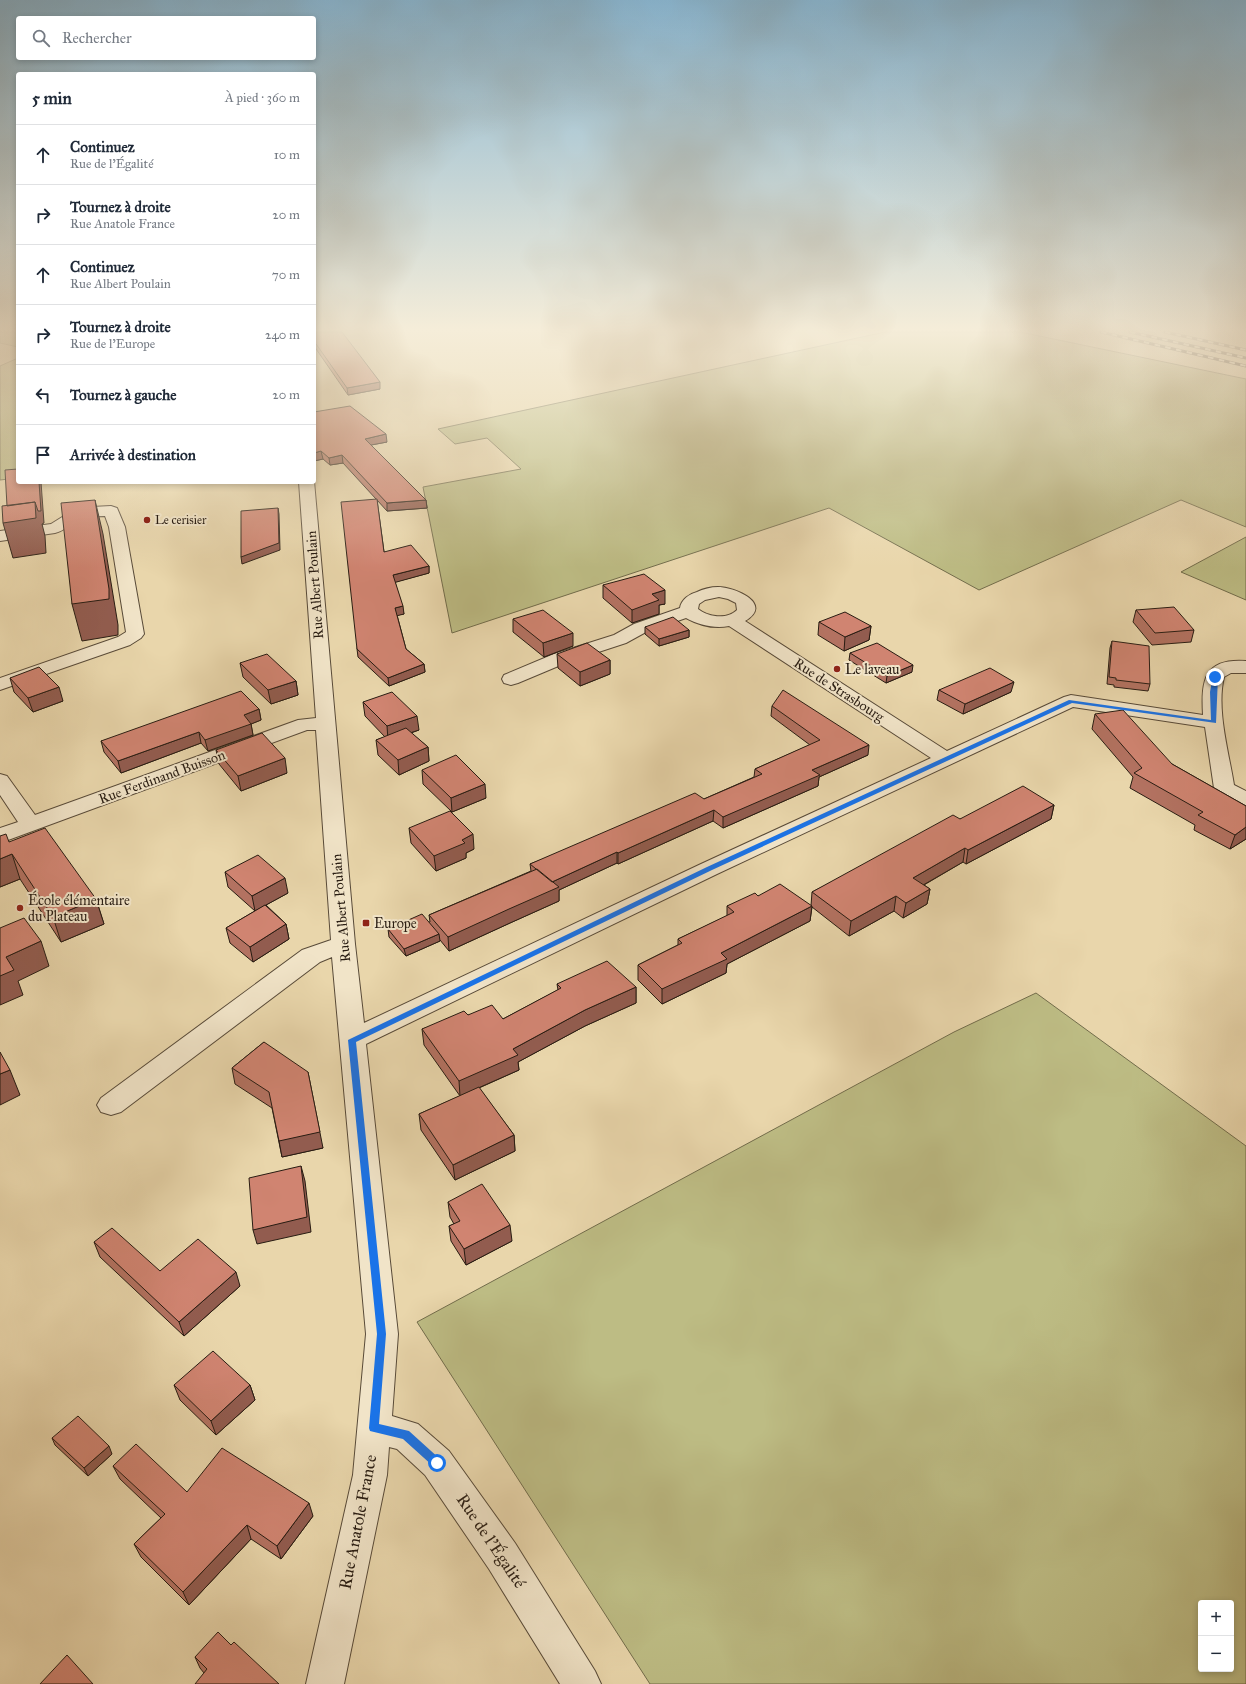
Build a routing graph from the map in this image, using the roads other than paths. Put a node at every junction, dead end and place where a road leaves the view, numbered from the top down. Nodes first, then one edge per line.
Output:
1 (307, 484) edge
2 (0, 536) edge
3 (690, 612) junction
4 (732, 620) junction
5 (1246, 667) edge
6 (511, 679) dead end
7 (0, 684) edge
8 (1214, 722) junction
9 (326, 724) junction
10 (946, 759) junction
11 (0, 780) edge
12 (1246, 800) edge
13 (31, 825) junction
14 (0, 836) edge
15 (343, 944) junction
16 (352, 1040) junction
17 (111, 1105) dead end
18 (382, 1334) joint
19 (374, 1428) junction
20 (325, 1684) edge
21 (582, 1684) edge

1 - 9 street, Rue Albert Poulain
2 - 7 street
3 - 4 street
3 - 4 street
3 - 6 street
4 - 10 street, Rue de Strasbourg
5 - 8 street
8 - 10 street
8 - 12 street
9 - 13 street, Rue Ferdinand Buisson
9 - 15 street, Rue Albert Poulain
10 - 16 street
11 - 13 street
13 - 14 street, Rue Ferdinand Buisson
15 - 16 street, Rue Albert Poulain
15 - 17 street
16 - 18 street, Rue Albert Poulain
18 - 19 street, Rue Anatole France
19 - 20 street, Rue Anatole France
19 - 21 street, Rue de l'Égalité

